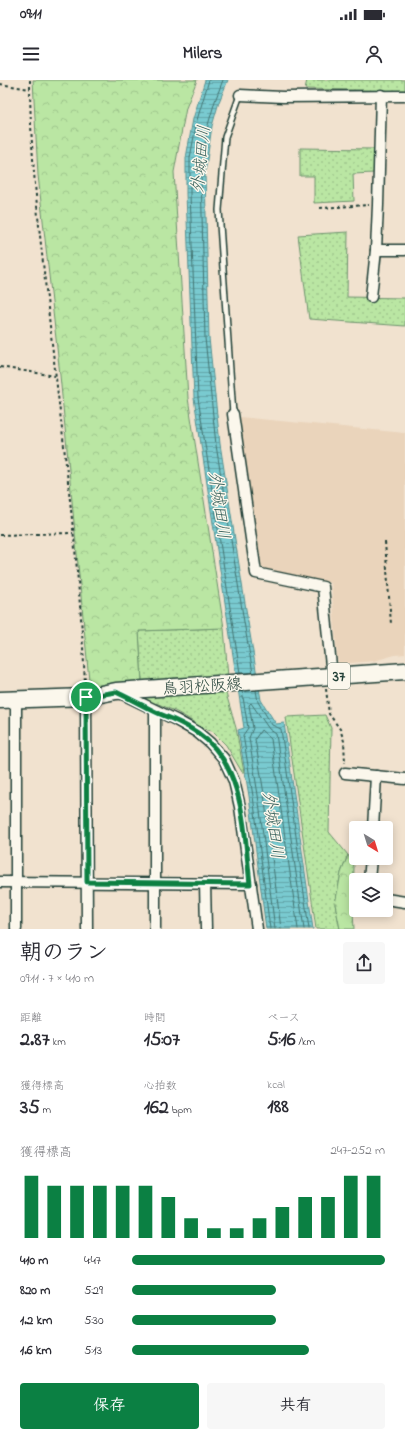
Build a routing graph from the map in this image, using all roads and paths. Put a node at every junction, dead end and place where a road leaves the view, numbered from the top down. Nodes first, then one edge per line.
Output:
1 (30, 80) edge
2 (0, 84) edge
3 (30, 89) junction
4 (381, 95) junction
5 (240, 96) joint
6 (405, 96) edge
7 (378, 205) junction
8 (320, 208) dead end
9 (376, 250) junction
10 (405, 250) edge
11 (371, 297) dead end
12 (0, 367) edge
13 (55, 376) junction
14 (233, 414) joint
15 (73, 534) junction
16 (0, 535) edge
17 (385, 542) dead end
18 (391, 624) dead end
19 (405, 671) edge
20 (332, 676) junction
21 (116, 692) junction
22 (86, 697) junction
23 (16, 699) junction
24 (0, 700) edge
25 (155, 711) junction
26 (345, 773) joint
27 (376, 776) junction
28 (405, 779) edge
29 (373, 821) edge
30 (0, 882) edge
31 (16, 882) junction
32 (87, 882) junction
33 (155, 883) junction
34 (205, 883) junction
35 (250, 884) junction
36 (393, 900) edge
37 (405, 902) edge
38 (16, 929) edge
39 (87, 929) edge
40 (155, 929) edge
41 (206, 929) edge
42 (257, 929) edge

1 - 3 path
2 - 3 path
3 - 13 path
4 - 5 street
4 - 6 street
4 - 7 street
5 - 14 lane
7 - 8 path
7 - 9 street
9 - 10 street
9 - 11 street
12 - 13 path
13 - 15 path
14 - 20 street
15 - 16 path
15 - 22 path
17 - 18 path
19 - 20 main road, 鳥羽松阪線 / 37
20 - 21 main road, 鳥羽松阪線 / 37
20 - 26 path
21 - 22 main road, 鳥羽松阪線 / 37
21 - 25 street
22 - 23 main road, 鳥羽松阪線 / 37
22 - 32 street
23 - 24 main road, 鳥羽松阪線 / 37
23 - 31 street
25 - 33 street
25 - 35 street
26 - 27 street
27 - 28 street
27 - 29 street
30 - 31 street
31 - 32 street
31 - 38 street
32 - 33 street
32 - 39 street
33 - 34 street
33 - 40 street
34 - 35 street
34 - 41 street
35 - 42 street
36 - 37 street

